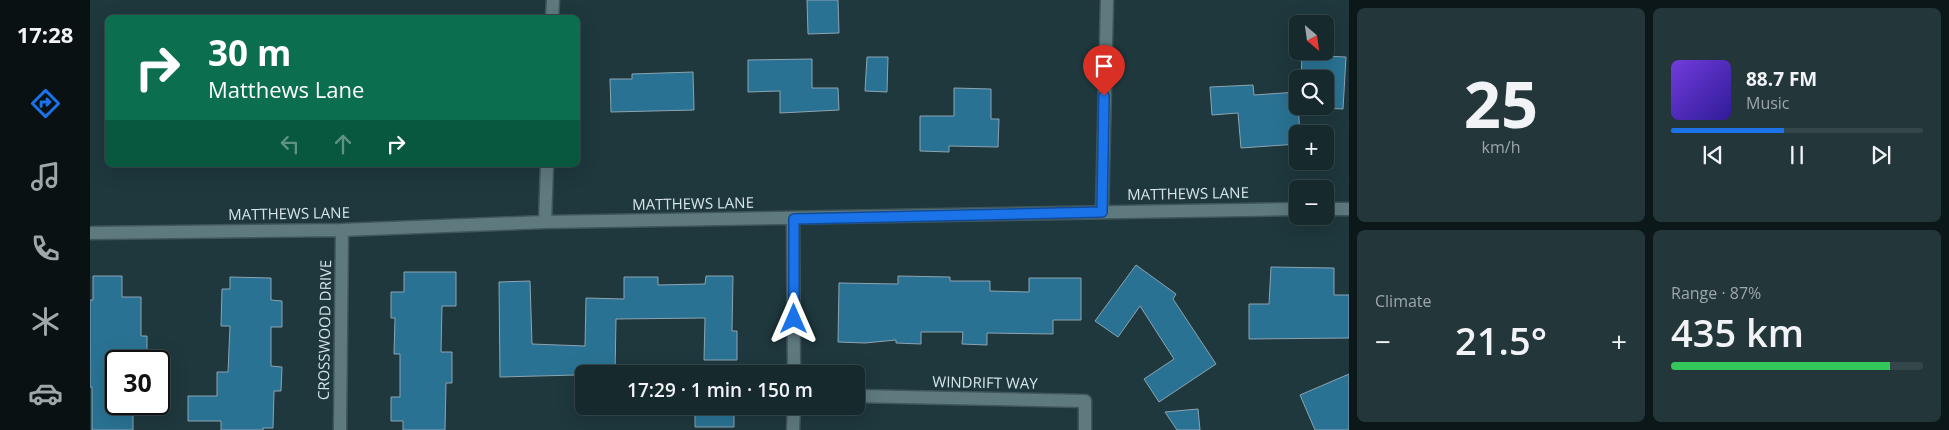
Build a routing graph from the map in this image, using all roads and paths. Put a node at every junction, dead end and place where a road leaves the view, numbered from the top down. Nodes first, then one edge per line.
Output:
1 (553, 0) edge
2 (1107, 0) edge
3 (552, 15) edge
4 (547, 167) edge
5 (1349, 208) edge
6 (1289, 209) edge
7 (1334, 209) edge
8 (1102, 212) junction
9 (794, 219) junction
10 (545, 222) junction
11 (342, 230) junction
12 (90, 233) edge
13 (794, 365) edge
14 (865, 396) edge
15 (794, 415) edge
16 (340, 430) edge
17 (793, 430) edge
18 (1085, 430) edge

1 - 3 street
2 - 8 street
4 - 10 street
5 - 7 street
6 - 8 street, MATTHEWS LANE
8 - 9 street, MATTHEWS LANE
9 - 10 street, MATTHEWS LANE
9 - 13 street
10 - 11 street, MATTHEWS LANE
11 - 12 street, MATTHEWS LANE
11 - 16 street, CROSSWOOD DRIVE
14 - 18 street, WINDRIFT WAY
15 - 17 street

